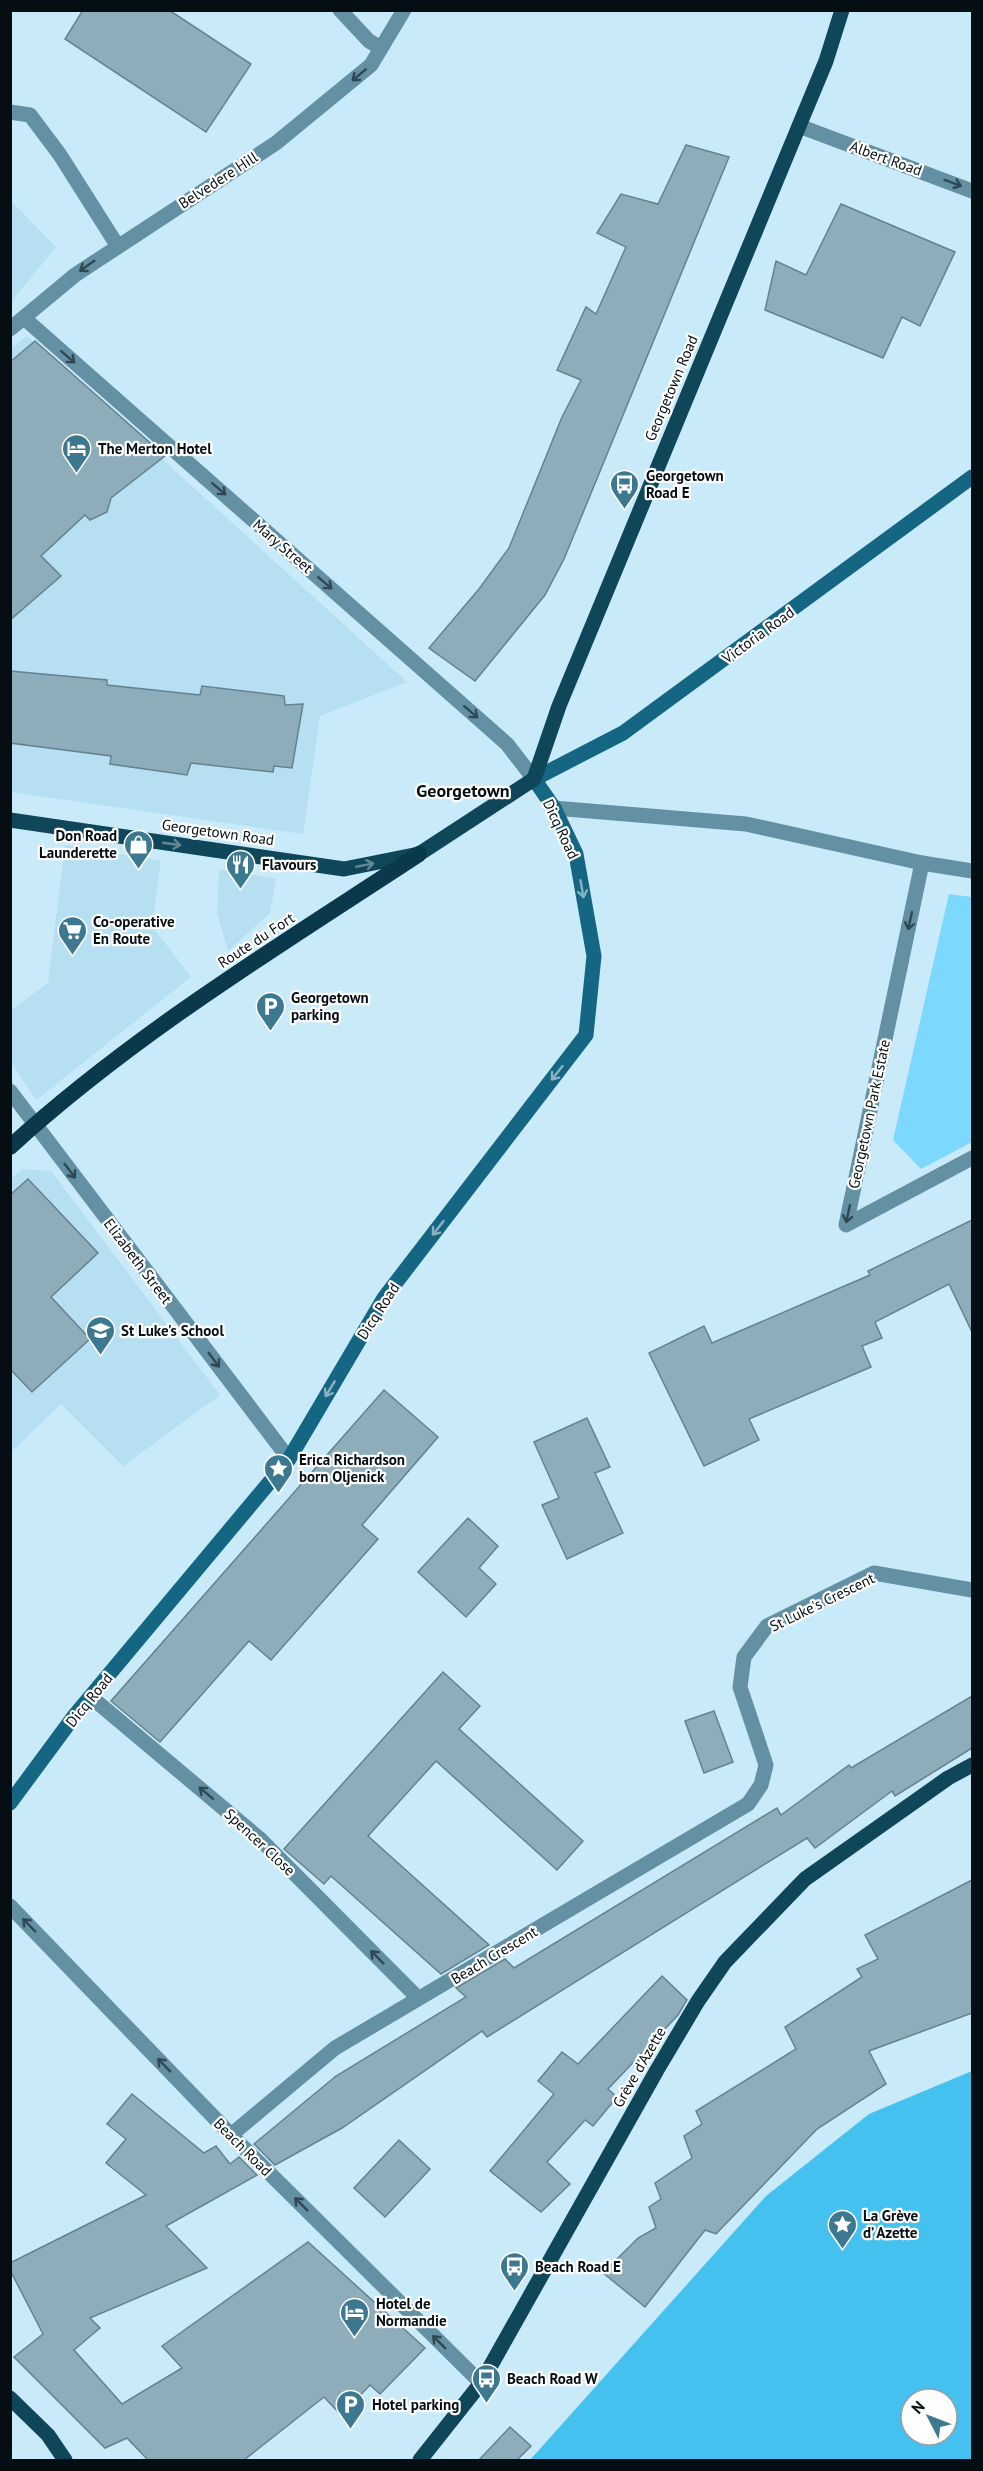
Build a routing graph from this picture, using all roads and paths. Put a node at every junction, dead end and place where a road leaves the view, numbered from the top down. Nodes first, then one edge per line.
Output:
1 (340, 10) edge
2 (404, 10) edge
3 (842, 10) edge
4 (381, 48) junction
5 (10, 112) edge
6 (800, 126) junction
7 (972, 191) edge
8 (117, 245) junction
9 (24, 318) junction
10 (10, 329) edge
11 (972, 477) edge
12 (534, 779) junction
13 (554, 808) junction
14 (10, 820) edge
15 (419, 854) junction
16 (922, 863) junction
17 (972, 871) edge
18 (10, 1090) edge
19 (35, 1125) junction
20 (10, 1147) edge
21 (972, 1158) edge
22 (289, 1459) junction
23 (972, 1590) edge
24 (91, 1697) junction
25 (972, 1765) edge
26 (761, 1785) joint
27 (10, 1803) edge
28 (10, 1906) edge
29 (418, 1998) junction
30 (231, 2135) junction
31 (481, 2383) junction
32 (10, 2398) edge
33 (65, 2460) edge
34 (420, 2460) edge

1 - 4 street
2 - 4 street, Belvedere Hill
3 - 6 main road, Georgetown Road
4 -> 8 street, Belvedere Hill
5 - 8 street
6 -> 7 street, Albert Road
6 - 12 main road, Georgetown Road
8 -> 9 street, Belvedere Hill
9 - 10 street, Belvedere Hill
9 -> 12 street, Mary Street
11 - 12 main road, Victoria Road
12 - 13 main road, Dicq Road
12 - 15 main road, Route du Fort
13 - 16 street
13 -> 22 main road, Dicq Road
14 -> 15 main road, Georgetown Road
15 - 19 highway, Route du Fort
16 - 17 street
16 -> 21 street, Georgetown Park Estate
18 - 19 street, Elizabeth Street
19 - 20 highway, Route du Fort
19 -> 22 street, Elizabeth Street
22 - 24 main road, Dicq Road
23 - 26 street, St Luke's Crescent
24 - 27 main road, Dicq Road
29 -> 24 street, Spencer Close
25 - 31 main road, Grève d'Azette
26 - 29 street, Beach Crescent
30 -> 28 street, Beach Road
29 - 30 street, Beach Crescent
31 -> 30 street, Beach Road
31 - 34 main road, Grève d'Azette
32 - 33 main road

